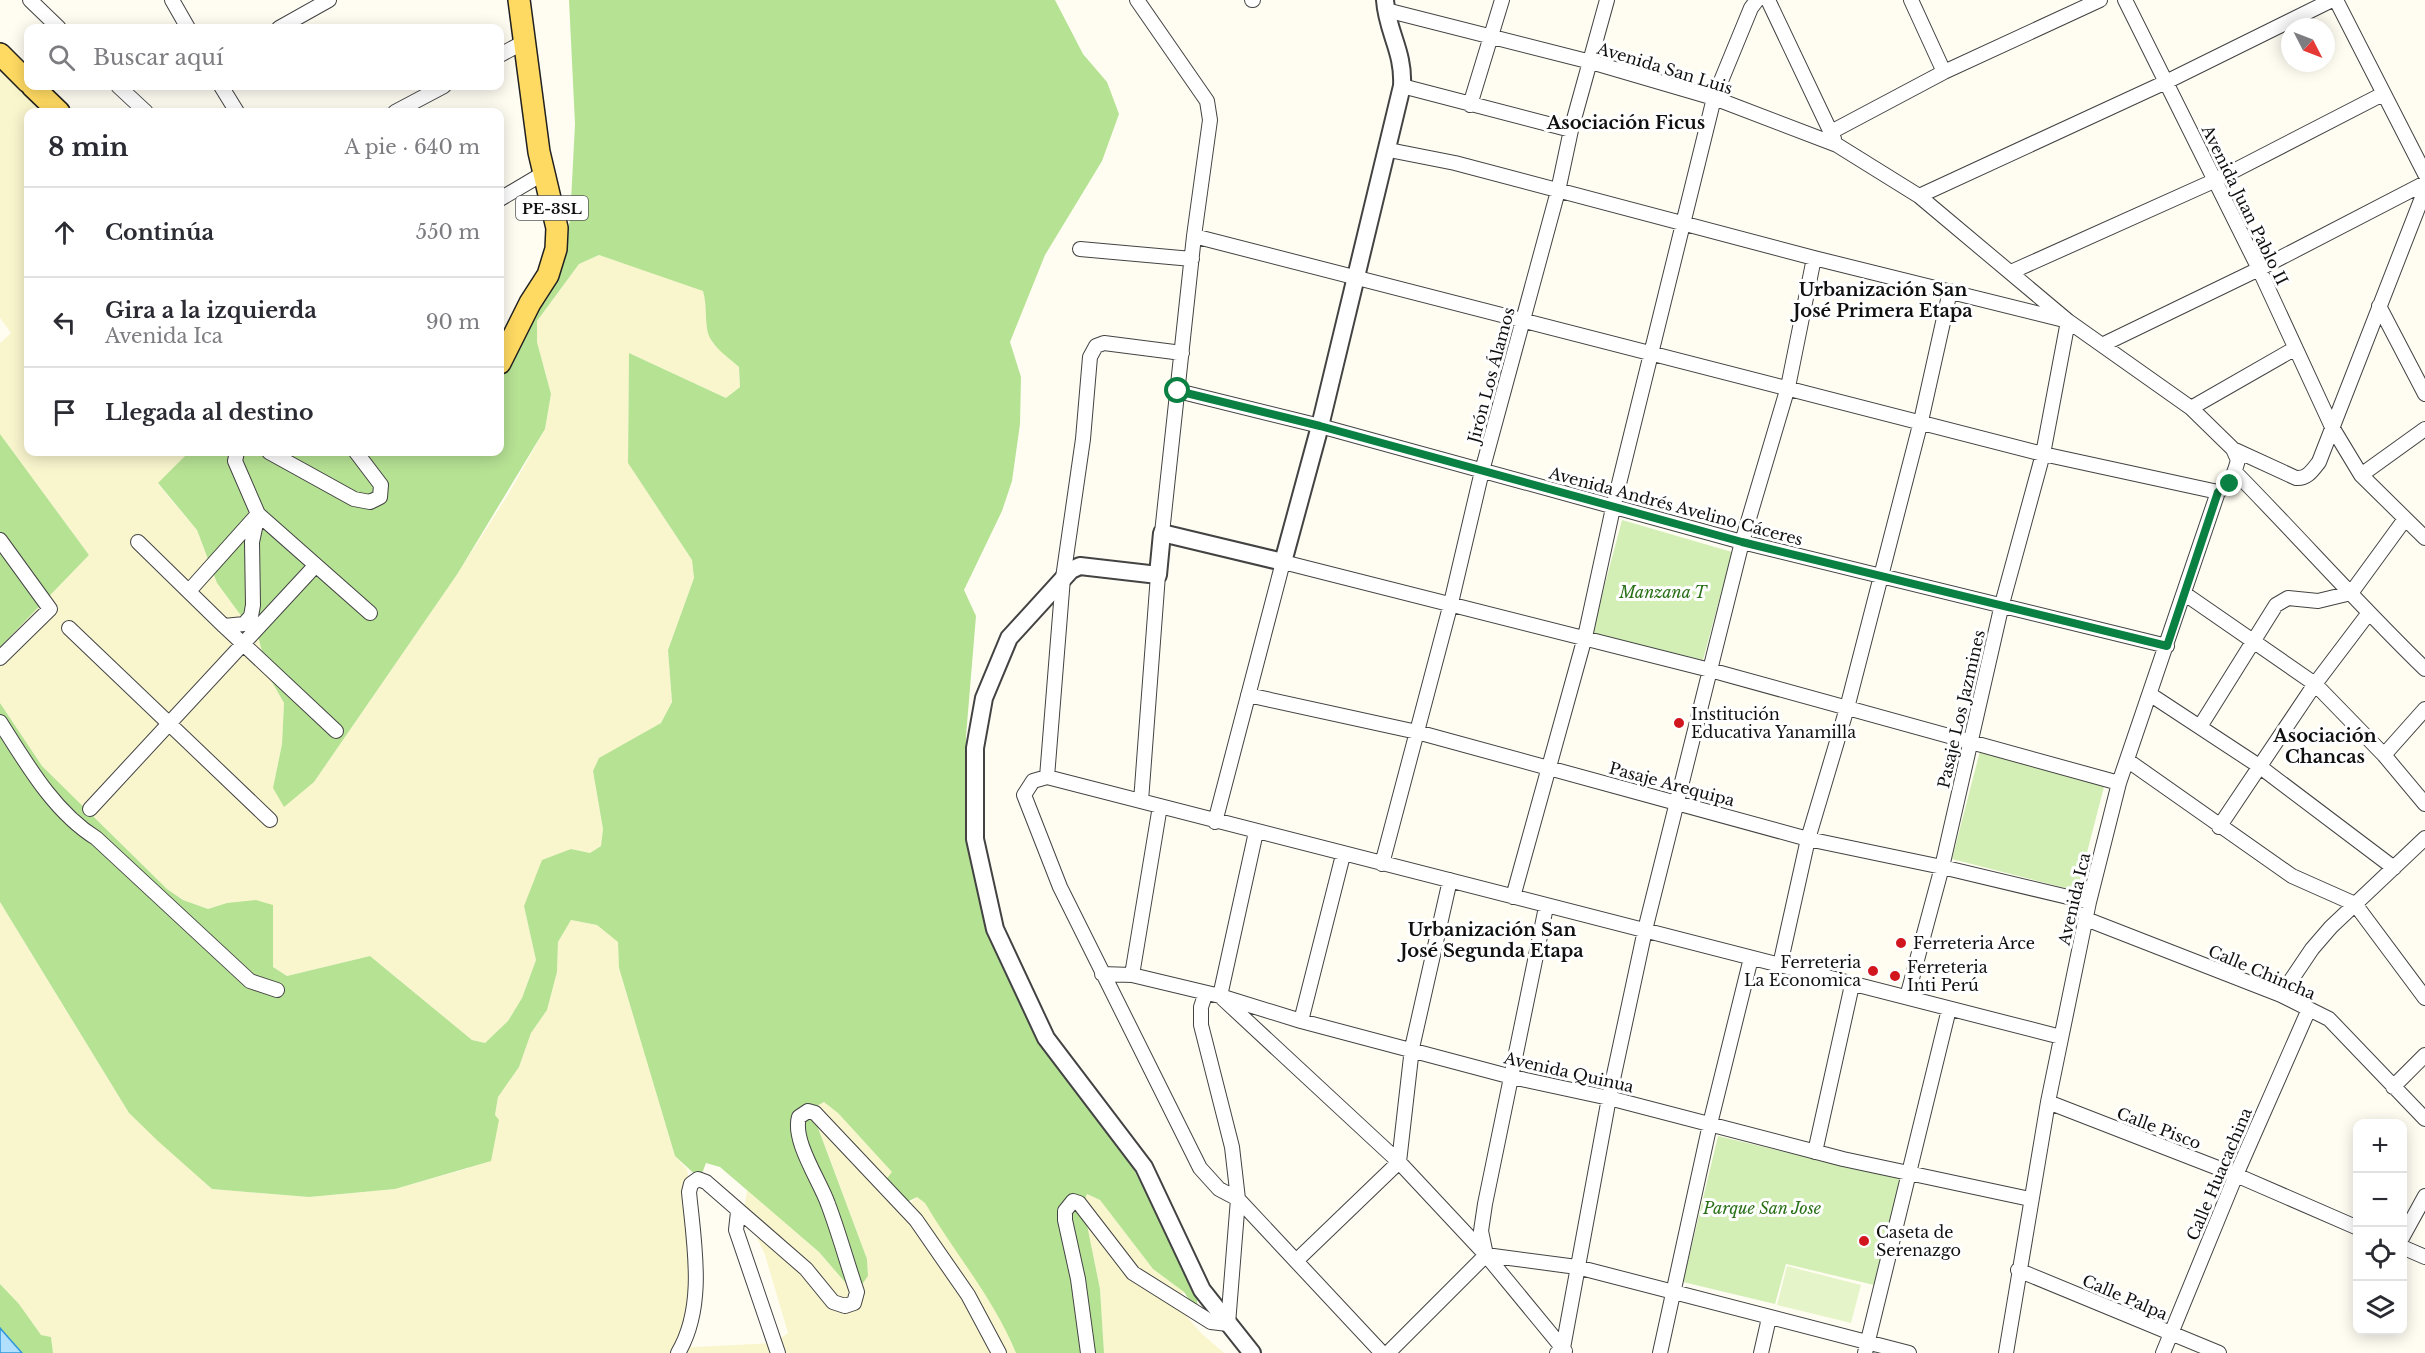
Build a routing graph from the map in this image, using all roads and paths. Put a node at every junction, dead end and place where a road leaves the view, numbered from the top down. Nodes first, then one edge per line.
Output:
1 (30, 0) edge
2 (172, 0) edge
3 (329, 0) edge
4 (519, 0) edge
5 (1137, 0) edge
6 (1502, 0) edge
7 (1608, 0) edge
8 (1757, 0) edge
9 (1768, 0) edge
10 (1911, 0) edge
11 (2100, 0) edge
12 (2125, 0) edge
13 (2334, 0) edge
14 (1385, 5) edge
15 (55, 24) edge
16 (186, 24) edge
17 (286, 24) edge
18 (1491, 37) junction
19 (524, 42) junction
20 (504, 53) edge
21 (0, 54) edge
22 (1591, 62) junction
23 (1944, 72) junction
24 (24, 78) edge
25 (2166, 82) junction
26 (1402, 86) junction
27 (36, 90) edge
28 (122, 90) edge
29 (223, 90) edge
30 (436, 90) edge
31 (2383, 94) junction
32 (1714, 98) junction
33 (1470, 105) junction
34 (55, 108) edge
35 (139, 108) edge
36 (235, 108) edge
37 (403, 108) edge
38 (1571, 130) junction
39 (1831, 132) junction
40 (1837, 145) junction
41 (1389, 150) junction
42 (544, 173) junction
43 (2425, 174) edge
44 (2216, 180) junction
45 (2425, 183) edge
46 (2425, 190) edge
47 (1558, 191) junction
48 (1919, 196) junction
49 (504, 197) edge
50 (1684, 225) junction
51 (1194, 236) junction
52 (1080, 249) dead end
53 (1814, 258) junction
54 (1192, 259) junction
55 (2259, 269) junction
56 (2011, 272) junction
57 (1357, 278) junction
58 (1950, 291) junction
59 (2379, 306) junction
60 (1523, 319) junction
61 (2068, 321) junction
62 (2104, 344) junction
63 (2294, 349) junction
64 (1182, 353) junction
65 (1652, 354) junction
66 (504, 355) edge
67 (1788, 387) junction
68 (1178, 391) junction
69 (2425, 394) edge
70 (2191, 408) junction
71 (1921, 421) junction
72 (1320, 426) junction
73 (2332, 427) junction
74 (2425, 429) edge
75 (2233, 449) junction
76 (2043, 454) junction
77 (236, 456) edge
78 (276, 456) edge
79 (359, 456) edge
80 (1482, 471) junction
81 (2235, 472) junction
82 (2361, 476) junction
83 (2218, 492) junction
84 (1613, 508) junction
85 (258, 514) junction
86 (2405, 519) junction
87 (1162, 533) junction
88 (2425, 538) edge
89 (0, 540) edge
90 (138, 542) dead end
91 (1742, 542) junction
92 (1283, 562) junction
93 (315, 566) junction
94 (1158, 575) junction
95 (1880, 575) junction
96 (1063, 578) junction
97 (189, 591) junction
98 (2351, 592) junction
99 (2185, 594) junction
100 (1451, 603) junction
101 (2002, 604) junction
102 (370, 612) dead end
103 (2368, 614) junction
104 (224, 626) junction
105 (69, 628) dead end
106 (1585, 637) junction
107 (2254, 641) junction
108 (243, 643) junction
109 (2167, 646) junction
110 (0, 657) edge
111 (2425, 669) edge
112 (1710, 670) junction
113 (2315, 684) junction
114 (1248, 695) junction
115 (2151, 695) junction
116 (1847, 708) junction
117 (2425, 709) edge
118 (0, 722) edge
119 (169, 722) junction
120 (2201, 725) junction
121 (336, 731) dead end
122 (1417, 732) junction
123 (1971, 742) junction
124 (2384, 755) junction
125 (2127, 760) junction
126 (2259, 766) junction
127 (1548, 770) junction
128 (1047, 777) junction
129 (2119, 783) junction
130 (1141, 801) junction
131 (1677, 801) junction
132 (2425, 804) edge
133 (1160, 806) junction
134 (90, 809) dead end
135 (270, 820) dead end
136 (1215, 822) junction
137 (2219, 827) junction
138 (1256, 832) junction
139 (2425, 838) edge
140 (1808, 839) junction
141 (1343, 855) junction
142 (1382, 864) junction
143 (1942, 867) junction
144 (2394, 868) junction
145 (1450, 880) junction
146 (1513, 897) junction
147 (2089, 902) junction
148 (2355, 904) junction
149 (1546, 907) junction
150 (2086, 919) junction
151 (1645, 930) junction
152 (1751, 958) junction
153 (1780, 964) junction
154 (1102, 974) junction
155 (1132, 975) junction
156 (1852, 985) junction
157 (277, 990) dead end
158 (1205, 995) junction
159 (2281, 995) junction
160 (1220, 996) junction
161 (1906, 997) junction
162 (2425, 998) edge
163 (1949, 1009) junction
164 (2309, 1009) junction
165 (1302, 1021) junction
166 (2061, 1036) junction
167 (1412, 1048) junction
168 (2425, 1055) edge
169 (1512, 1077) junction
170 (2392, 1087) junction
171 (1609, 1098) junction
172 (2048, 1102) junction
173 (2425, 1119) edge
174 (1710, 1124) junction
175 (1815, 1152) junction
176 (1399, 1162) junction
177 (1911, 1173) junction
178 (2236, 1175) junction
179 (2425, 1196) edge
180 (1238, 1199) junction
181 (2030, 1199) junction
182 (738, 1212) junction
183 (2356, 1227) edge
184 (2407, 1230) edge
185 (2407, 1249) edge
186 (1486, 1255) junction
187 (2425, 1257) edge
188 (1296, 1261) junction
189 (1577, 1267) junction
190 (2018, 1270) junction
191 (1672, 1293) junction
192 (1769, 1318) junction
193 (1228, 1324) junction
194 (2170, 1334) junction
195 (1867, 1347) edge
196 (1562, 1351) edge
197 (678, 1353) edge
198 (778, 1353) edge
199 (999, 1353) edge
200 (1088, 1353) edge
201 (1252, 1353) edge
202 (1382, 1353) edge
203 (1388, 1353) edge
204 (1660, 1353) edge
205 (1761, 1353) edge
206 (1909, 1353) edge
207 (2006, 1353) edge
208 (2163, 1353) edge
209 (2219, 1353) edge

1 - 15 street
2 - 16 street
3 - 17 street
4 - 19 main road, PE-3SL
5 - 51 street
6 - 18 street
7 - 22 street, Jirón Los Álamos
8 - 32 street
9 - 39 street
10 - 23 street
11 - 23 street
12 - 25 street, Avenida Juan Pablo II
13 - 25 street
13 - 31 street
14 - 18 street, Avenida San Luis
14 - 26 street
18 - 22 street, Avenida San Luis
18 - 33 street
19 - 20 street
19 - 42 main road, PE-3SL
21 - 24 main road
22 - 32 street, Avenida San Luis
22 - 38 street, Jirón Los Álamos
23 - 39 street
25 - 44 street, Avenida Juan Pablo II
25 - 48 street
26 - 33 street
26 - 41 street
27 - 34 main road
28 - 35 street
29 - 36 street
30 - 37 street
31 - 43 street
31 - 44 street
32 - 40 street, Avenida San Luis
32 - 50 street
33 - 38 street
38 - 47 street, Jirón Los Álamos
39 - 40 street
40 - 48 street, Avenida San Luis
41 - 47 street
41 - 57 street
42 - 49 street
42 - 66 main road, PE-3SL
44 - 55 street, Avenida Juan Pablo II
44 - 56 street
45 - 55 street
46 - 59 street
47 - 50 street
47 - 60 street, Jirón Los Álamos
48 - 56 street, Avenida San Luis
50 - 53 street
50 - 65 street
51 - 54 street
51 - 57 street
52 - 54 street
53 - 58 street
53 - 67 street
54 - 64 street
55 - 62 street
55 - 63 street, Avenida Juan Pablo II
56 - 61 street, Avenida San Luis
57 - 60 street
57 - 72 street
58 - 61 street
58 - 71 street
59 - 69 street
59 - 73 street
60 - 65 street
60 - 80 street, Jirón Los Álamos
61 - 62 street
61 - 76 street, Pasaje Los Jazmines
62 - 70 street
63 - 70 street
63 - 73 street, Avenida Juan Pablo II
64 - 68 street
64 - 96 street
65 - 67 street
65 - 84 street
67 - 71 street
67 - 91 street
68 - 72 street, Avenida Andrés Avelino Cáceres
68 - 87 street
70 - 75 street
71 - 76 street
71 - 95 street
72 - 80 street, Avenida Andrés Avelino Cáceres
72 - 92 street
73 - 75 street
73 - 82 street, Avenida Juan Pablo II
74 - 82 street
75 - 81 street
76 - 83 street
76 - 101 street, Pasaje Los Jazmines
77 - 85 street
78 - 79 street
80 - 84 street, Avenida Andrés Avelino Cáceres
80 - 100 street, Jirón Los Álamos
81 - 83 street, Avenida Ica
81 - 98 street
82 - 86 street, Avenida Juan Pablo II
83 - 99 street, Avenida Ica
84 - 91 street, Avenida Andrés Avelino Cáceres
84 - 106 street
85 - 93 street
85 - 97 street
85 - 104 street
86 - 88 street, Avenida Juan Pablo II
86 - 98 street
87 - 92 street
87 - 94 street
89 - 110 street
90 - 97 street
91 - 95 street, Avenida Andrés Avelino Cáceres
91 - 112 street
92 - 100 street
92 - 114 street
93 - 102 street
93 - 108 street
94 - 96 street
94 - 130 street
95 - 101 street, Avenida Andrés Avelino Cáceres
95 - 116 street
96 - 128 street
96 - 193 street
97 - 104 street
98 - 103 street
98 - 107 street
99 - 107 street
99 - 109 street, Avenida Ica
100 - 106 street
100 - 122 street, Jirón Los Álamos
101 - 109 street, Avenida Andrés Avelino Cáceres
101 - 123 street, Pasaje Los Jazmines
103 - 111 street
103 - 113 street
104 - 108 street
105 - 119 street
106 - 112 street
106 - 127 street
107 - 113 street
107 - 120 street
108 - 119 street
108 - 121 street
109 - 115 street, Avenida Ica
112 - 116 street
112 - 131 street
113 - 124 street
113 - 126 street
114 - 122 street, Pasaje Arequipa
114 - 136 street
115 - 120 street
115 - 125 street, Avenida Ica
116 - 123 street
116 - 140 street
117 - 124 street
118 - 157 street
119 - 134 street
119 - 135 street
120 - 126 street
122 - 127 street, Pasaje Arequipa
122 - 142 street, Jirón Los Álamos
123 - 129 street
123 - 143 street, Pasaje Los Jazmines
124 - 132 street
125 - 129 street, Avenida Ica
125 - 137 street
126 - 137 street
126 - 144 street
127 - 131 street, Pasaje Arequipa
127 - 146 street
128 - 130 street
128 - 154 street
129 - 147 street, Avenida Ica
130 - 133 street
131 - 140 street, Pasaje Arequipa
131 - 151 street
133 - 136 street
133 - 155 street
136 - 138 street
137 - 148 street
138 - 141 street
138 - 160 street
139 - 144 street
140 - 143 street, Pasaje Arequipa
140 - 153 street
141 - 142 street
141 - 165 street
142 - 145 street
143 - 147 street, Pasaje Arequipa
143 - 161 street, Pasaje Los Jazmines
144 - 148 street
145 - 146 street
145 - 167 street
146 - 149 street
147 - 150 street, Avenida Ica
148 - 159 street
148 - 162 street
149 - 151 street
149 - 169 street
150 - 159 street, Calle Chincha
150 - 166 street, Avenida Ica
151 - 152 street
151 - 171 street
152 - 153 street
152 - 174 street
153 - 156 street
154 - 155 street, Avenida Quinua
154 - 180 street
155 - 158 street, Avenida Quinua
156 - 161 street
156 - 175 street
158 - 160 street, Avenida Quinua
158 - 180 street
159 - 164 street, Calle Chincha
160 - 165 street, Avenida Quinua
160 - 176 street
161 - 163 street
163 - 166 street
163 - 177 street
164 - 170 street, Calle Chincha
164 - 178 street, Calle Huacachina
165 - 167 street, Avenida Quinua
166 - 172 street, Avenida Ica
167 - 169 street, Avenida Quinua
167 - 176 street
168 - 170 street
169 - 171 street, Avenida Quinua
169 - 186 street
170 - 173 street, Calle Chincha
171 - 174 street, Avenida Quinua
171 - 189 street
172 - 178 street, Calle Pisco
172 - 181 street, Avenida Ica
174 - 175 street, Avenida Quinua
174 - 191 street
175 - 177 street, Avenida Quinua
176 - 186 street
176 - 188 street
177 - 181 street, Avenida Quinua
177 - 195 street
178 - 183 street, Calle Pisco
178 - 194 street, Calle Huacachina
179 - 184 street
180 - 188 street
180 - 193 street
181 - 190 street, Avenida Ica
182 - 197 street
182 - 198 street
182 - 199 street
185 - 187 street
186 - 189 street
186 - 196 street
186 - 203 street
188 - 202 street
189 - 191 street
189 - 196 street
190 - 194 street, Calle Palpa
190 - 207 street, Avenida Ica
191 - 192 street
191 - 204 street
192 - 195 street
192 - 205 street
193 - 200 street
193 - 201 street
194 - 208 street, Calle Huacachina
194 - 209 street, Calle Palpa
195 - 206 street

